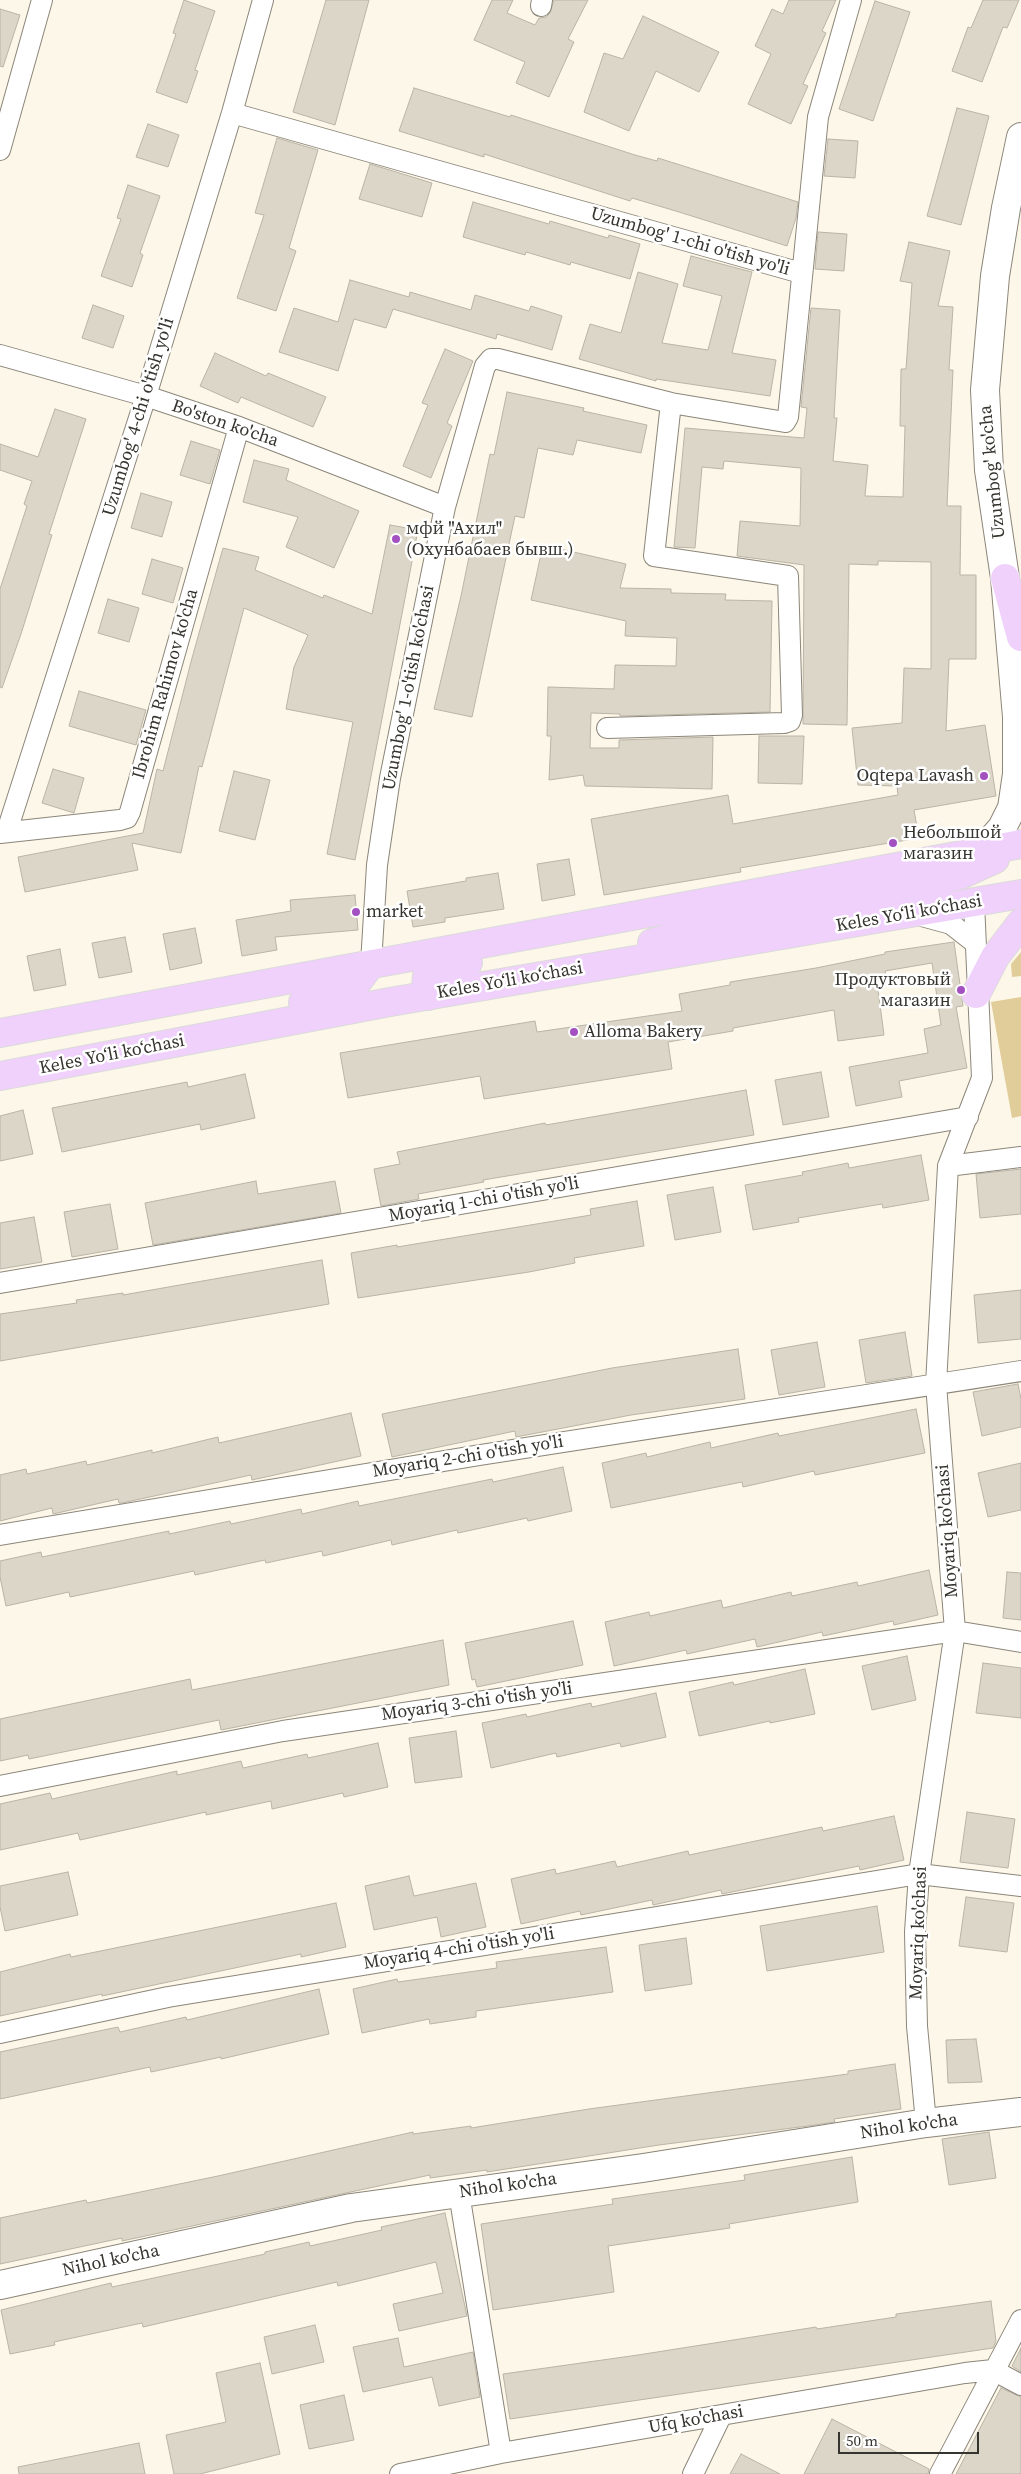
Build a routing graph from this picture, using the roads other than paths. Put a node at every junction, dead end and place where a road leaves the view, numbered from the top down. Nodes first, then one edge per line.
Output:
1 (42, 0) edge
2 (263, 0) edge
3 (851, 0) edge
4 (232, 113) junction
5 (1021, 137) edge
6 (0, 150) edge
7 (801, 273) junction
8 (0, 355) edge
9 (491, 359) joint
10 (146, 396) junction
11 (671, 403) junction
12 (239, 427) junction
13 (445, 507) junction
14 (1005, 578) junction
15 (1021, 637) edge
16 (607, 728) dead end
17 (1012, 808) junction
18 (3, 832) edge
19 (1019, 846) edge
20 (970, 863) junction
21 (1021, 874) edge
22 (1021, 894) edge
23 (974, 903) junction
24 (912, 914) junction
25 (630, 917) junction
26 (1021, 923) edge
27 (974, 942) junction
28 (371, 964) junction
29 (562, 972) junction
30 (976, 994) junction
31 (428, 996) junction
32 (97, 1015) junction
33 (0, 1033) edge
34 (0, 1048) edge
35 (75, 1062) junction
36 (0, 1076) edge
37 (968, 1117) junction
38 (1021, 1156) edge
39 (948, 1166) junction
40 (0, 1283) edge
41 (1021, 1371) edge
42 (936, 1384) junction
43 (0, 1535) edge
44 (955, 1631) junction
45 (1021, 1642) edge
46 (0, 1786) edge
47 (919, 1874) junction
48 (1021, 1886) edge
49 (0, 2033) edge
50 (1021, 2112) edge
51 (926, 2124) junction
52 (459, 2193) junction
53 (0, 2285) edge
54 (1021, 2320) edge
55 (993, 2370) junction
56 (1021, 2385) edge
57 (721, 2416) junction
58 (501, 2453) junction
59 (400, 2474) edge
60 (693, 2474) edge
61 (940, 2474) edge

1 - 6 street
2 - 4 street, Uzumbog' 4-chi o'tish yo'li
3 - 7 street
4 - 7 street, Uzumbog' 1-chi o'tish yo'li
4 - 10 street, Uzumbog' 4-chi o'tish yo'li
5 - 14 street, Uzumbog' ko'cha
7 - 11 street, Uzumbog' 1-chi o'tish yo'li
8 - 10 street, Bo'ston ko'cha
9 - 11 street, Uzumbog' 1-chi o'tish yo'li
9 - 13 street, Uzumbog' 1-o'tish ko'chasi
10 - 12 street, Bo'ston ko'cha
10 - 18 street, Uzumbog' 4-chi o'tish yo'li
11 - 16 street
12 - 13 street, Bo'ston ko'cha
12 - 18 street, Ibrohim Rahimov ko'cha
13 - 28 street, Uzumbog' 1-o'tish ko'chasi
14 - 15 main road
14 - 17 street, Uzumbog' ko'cha
17 - 19 street, Uzumbog' ko'cha
17 - 20 street, Uzumbog' ko'cha
19 - 20 main road
20 - 23 main road
20 - 25 main road
20 - 29 main road
21 - 23 main road
22 - 23 main road, Keles Yoʻli koʻchasi
23 - 24 main road, Keles Yoʻli koʻchasi
23 - 27 street, Moyariq ko'chasi
24 - 27 street
24 - 29 main road, Keles Yoʻli koʻchasi
25 - 28 main road
25 - 31 main road
26 - 30 main road
27 - 30 street, Moyariq ko'chasi
28 - 32 main road
28 - 35 main road
29 - 31 main road, Keles Yoʻli koʻchasi
30 - 37 street, Moyariq ko'chasi
31 - 35 main road, Keles Yoʻli koʻchasi
32 - 33 main road
32 - 34 main road
35 - 36 main road, Keles Yoʻli koʻchasi
37 - 39 street, Moyariq ko'chasi
37 - 40 street, Moyariq 1-chi o'tish yo'li
38 - 39 street
39 - 42 street, Moyariq ko'chasi
41 - 42 street, Moyariq 2-chi o'tish yo'li
42 - 43 street, Moyariq 2-chi o'tish yo'li
42 - 44 street, Moyariq ko'chasi
44 - 45 street, Moyariq 3-chi o'tish yo'li
44 - 46 street, Moyariq 3-chi o'tish yo'li
44 - 47 street, Moyariq ko'chasi
47 - 48 street, Moyariq 4-chi o'tish yo'li
47 - 49 street, Moyariq 4-chi o'tish yo'li
47 - 51 street, Moyariq ko'chasi
50 - 51 street, Nihol ko'cha
51 - 52 street, Nihol ko'cha
52 - 53 street, Nihol ko'cha
52 - 58 street
54 - 55 street
55 - 56 street
55 - 57 street, Ufq ko'chasi
55 - 61 street
57 - 58 street, Ufq ko'chasi
57 - 60 street
58 - 59 street, Ufq ko'chasi

